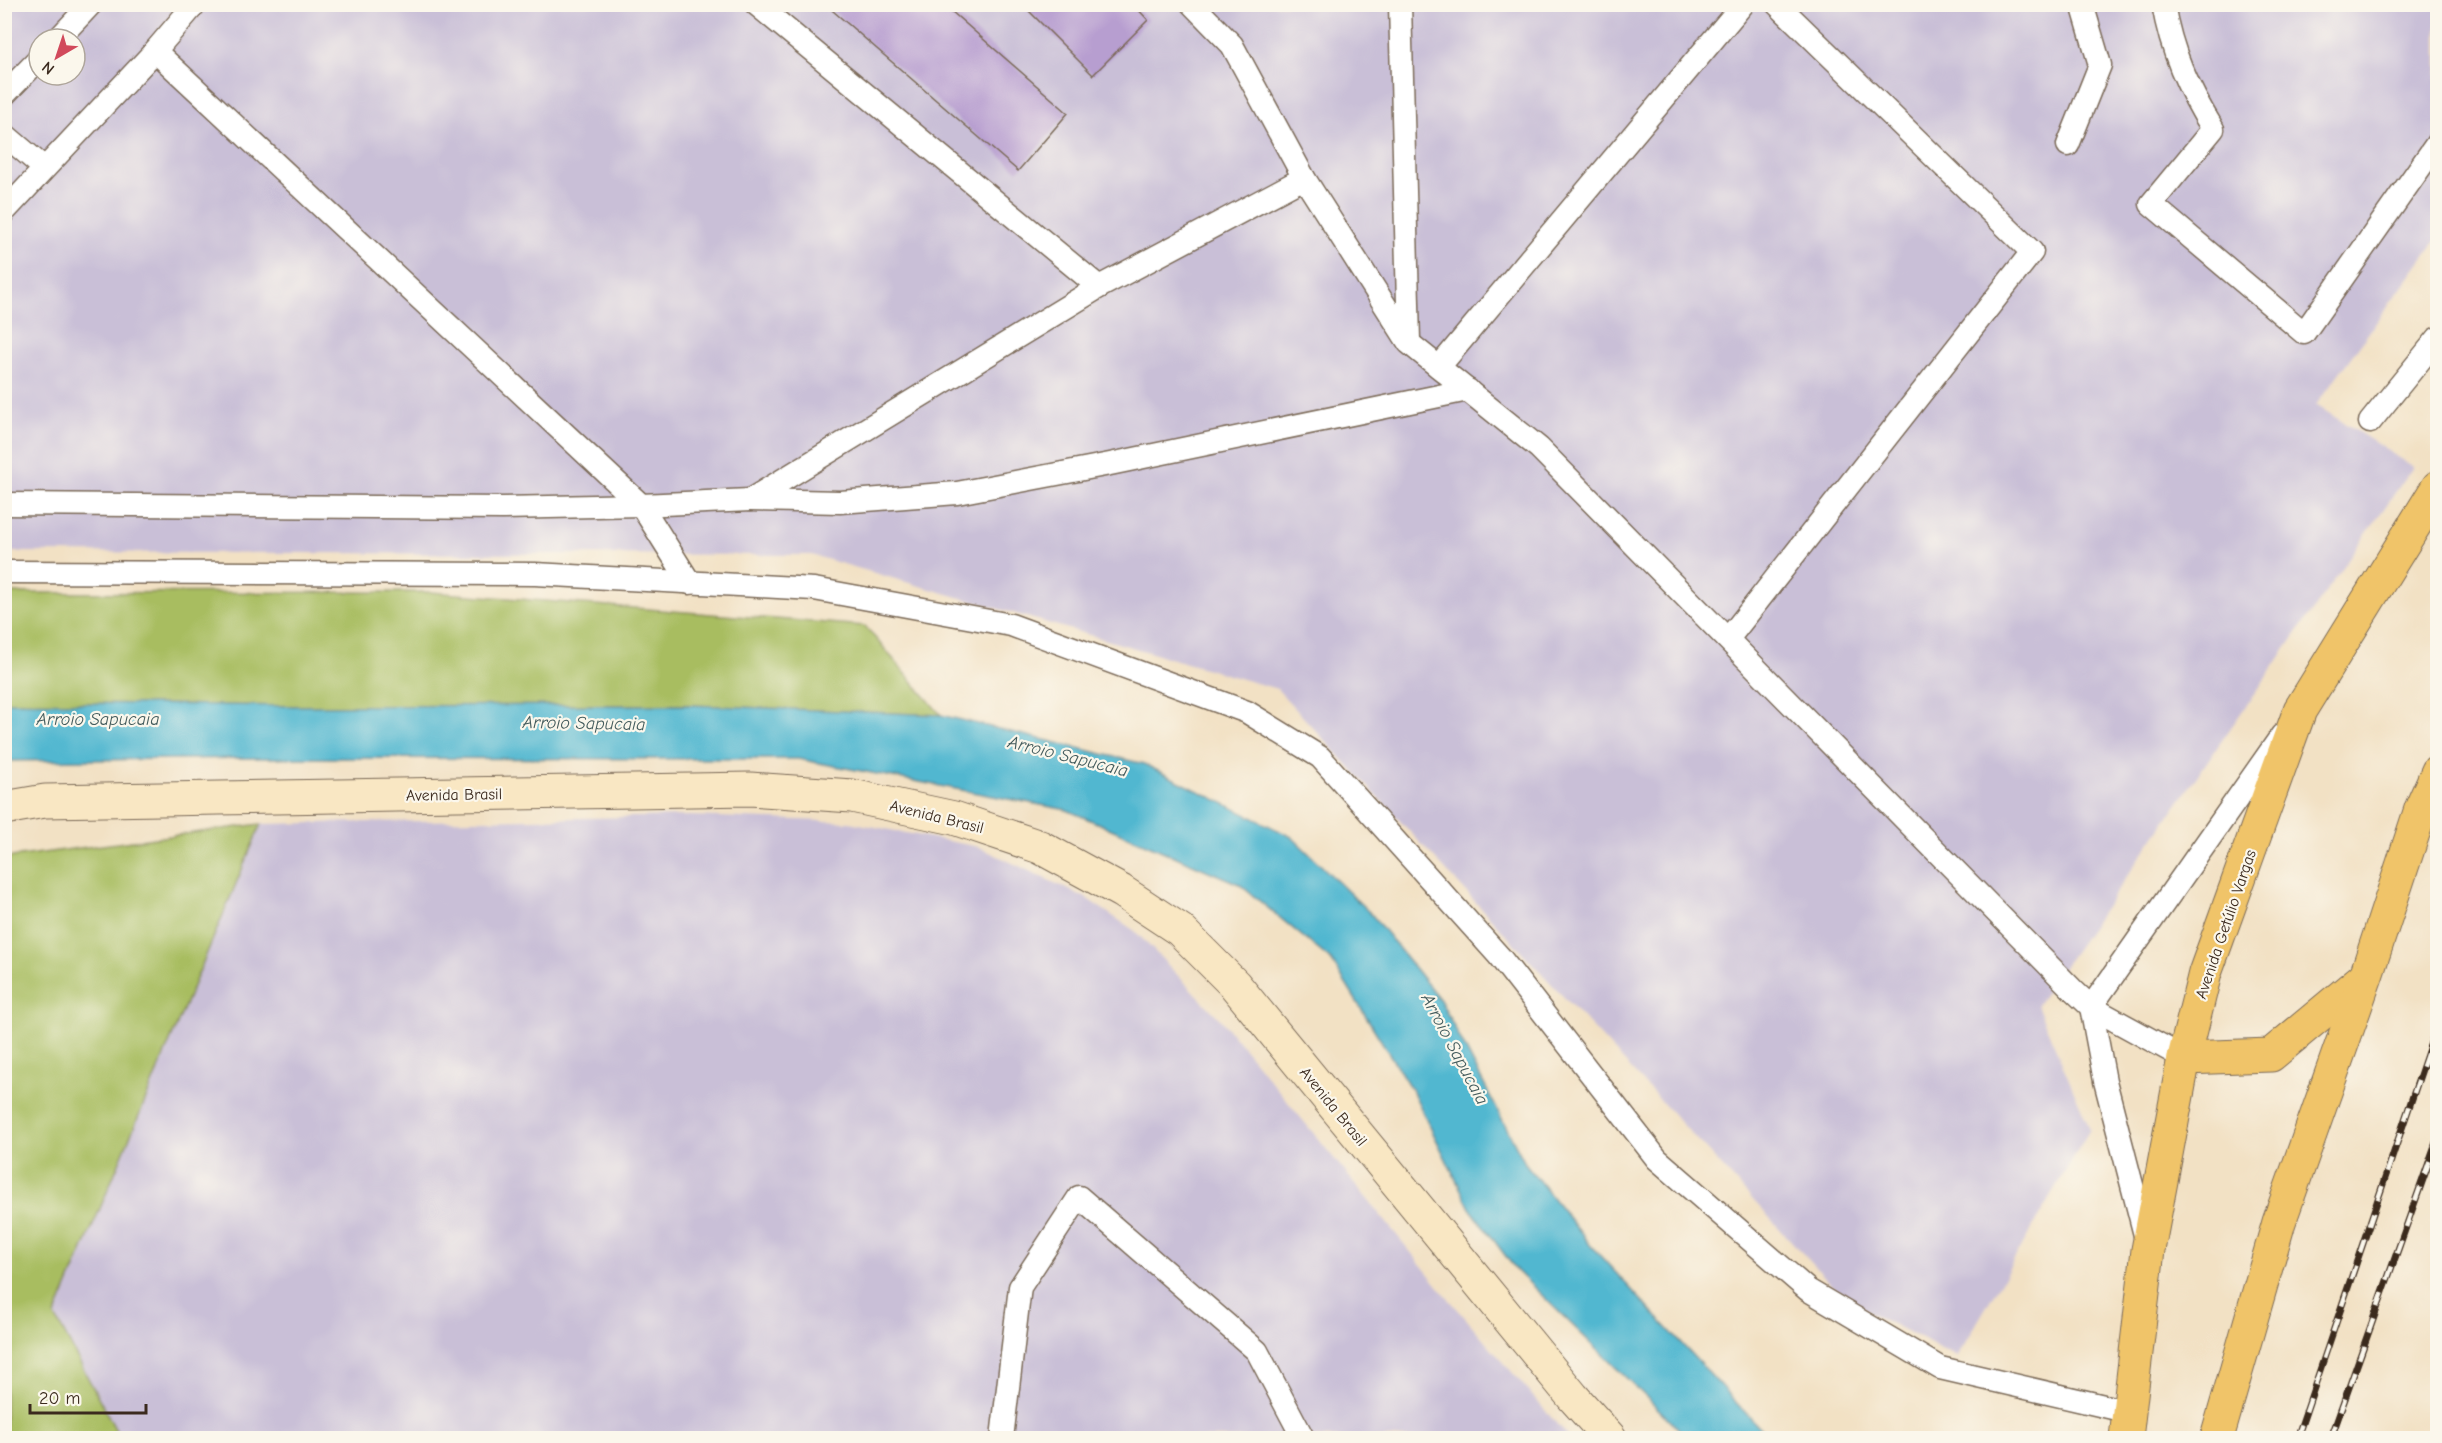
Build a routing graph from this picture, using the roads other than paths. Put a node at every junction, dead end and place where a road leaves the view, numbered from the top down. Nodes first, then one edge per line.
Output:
1 (91, 4) edge
2 (195, 4) edge
3 (756, 4) edge
4 (1192, 4) edge
5 (1400, 4) edge
6 (1743, 4) edge
7 (1777, 4) edge
8 (2082, 4) edge
9 (2163, 4) edge
10 (69, 27) edge
11 (154, 51) junction
12 (27, 71) edge
13 (4, 95) edge
14 (4, 134) edge
15 (2438, 142) edge
16 (2068, 145) dead end
17 (44, 168) junction
18 (1304, 178) junction
19 (4, 212) edge
20 (1099, 287) junction
21 (2438, 338) edge
22 (1409, 343) junction
23 (1439, 367) junction
24 (1467, 390) junction
25 (2370, 422) dead end
26 (2438, 487) edge
27 (750, 500) junction
28 (4, 504) edge
29 (641, 506) junction
30 (4, 572) edge
31 (690, 583) junction
32 (1728, 639) junction
33 (2300, 710) junction
34 (2438, 771) edge
35 (4, 808) edge
36 (2366, 976) junction
37 (2091, 1007) junction
38 (2184, 1058) junction
39 (2148, 1250) junction
40 (2128, 1425) edge
41 (1002, 1438) edge
42 (1303, 1438) edge
43 (1610, 1438) edge
44 (2217, 1438) edge

1 - 10 lane
2 - 11 lane
3 - 20 lane
4 - 18 lane
5 - 22 lane
6 - 23 lane
7 - 32 lane
8 - 16 lane
9 - 15 lane
11 - 17 lane
11 - 29 lane
12 - 13 lane
14 - 17 lane
17 - 19 lane
18 - 20 lane
18 - 22 lane
20 - 27 lane
21 - 25 lane
22 - 23 lane
23 - 24 lane
24 - 27 lane
24 - 32 lane
26 - 33 main road, Avenida Getúlio Vargas
27 - 29 lane
28 - 29 lane
29 - 31 lane
30 - 31 lane
31 - 40 lane
32 - 37 lane
33 - 37 lane
33 - 38 main road, Avenida Getúlio Vargas
34 - 36 main road
35 - 43 main road, Avenida Brasil
36 - 38 main road
36 - 44 main road
37 - 38 lane
37 - 39 lane
38 - 39 main road, Avenida Getúlio Vargas
39 - 40 main road, Avenida Getúlio Vargas
41 - 42 lane

